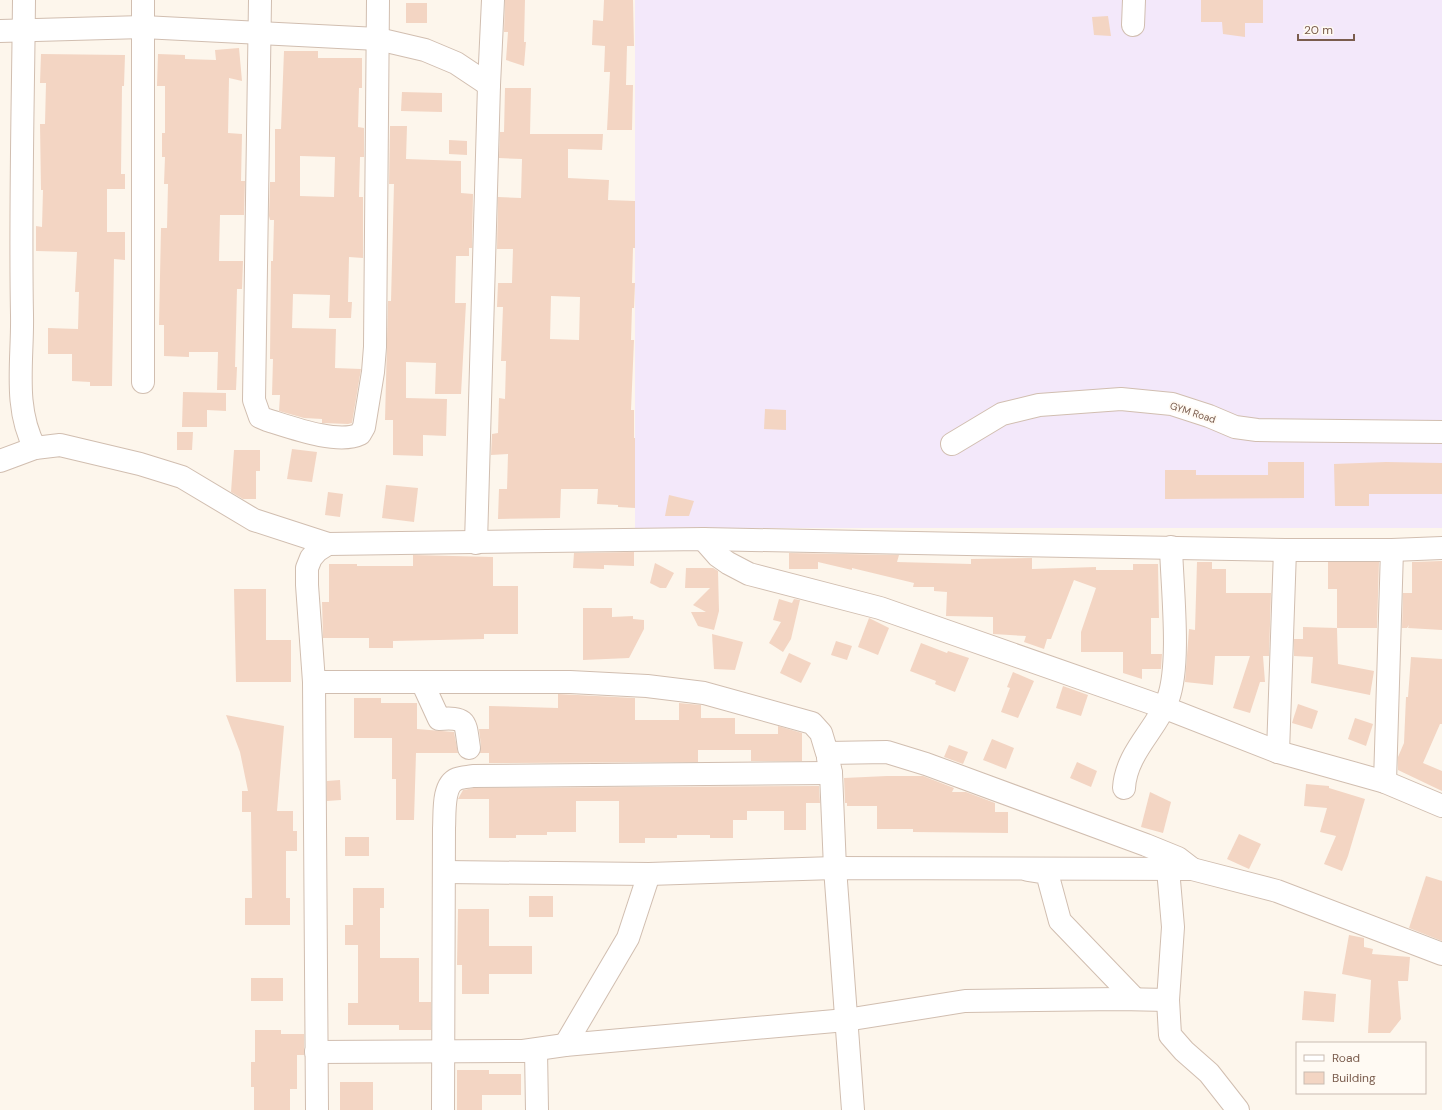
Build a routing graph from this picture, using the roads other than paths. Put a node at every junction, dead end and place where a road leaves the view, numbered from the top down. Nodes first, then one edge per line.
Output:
1 (24, 0) edge
2 (143, 0) edge
3 (260, 0) edge
4 (378, 0) edge
5 (493, 0) edge
6 (1134, 0) edge
7 (1133, 25) dead end
8 (143, 27) junction
9 (0, 31) edge
10 (23, 31) junction
11 (259, 32) junction
12 (378, 40) junction
13 (489, 85) junction
14 (143, 382) dead end
15 (1442, 432) edge
16 (952, 444) dead end
17 (35, 448) junction
18 (0, 461) edge
19 (703, 539) junction
20 (476, 543) junction
21 (328, 544) junction
22 (1171, 547) junction
23 (1442, 548) edge
24 (1285, 550) junction
25 (1392, 550) junction
26 (314, 682) junction
27 (422, 682) junction
28 (1164, 707) junction
29 (470, 748) dead end
30 (1278, 752) junction
31 (829, 763) junction
32 (1385, 782) junction
33 (1124, 788) dead end
34 (1442, 806) edge
35 (835, 868) junction
36 (1022, 868) junction
37 (1168, 869) junction
38 (1192, 869) junction
39 (445, 872) junction
40 (649, 874) junction
41 (1442, 954) edge
42 (1127, 999) junction
43 (1168, 1000) junction
44 (846, 1020) junction
45 (1170, 1035) junction
46 (565, 1046) junction
47 (536, 1050) junction
48 (316, 1052) junction
49 (444, 1052) junction
50 (317, 1110) edge
51 (443, 1110) edge
52 (537, 1110) edge
53 (853, 1110) edge
54 (1238, 1110) edge

1 - 10 street
2 - 8 street
3 - 11 street
4 - 12 street
5 - 13 street
6 - 7 street
8 - 10 street
8 - 11 street
8 - 14 street
9 - 10 street
10 - 17 street
11 - 12 street
11 - 12 street
12 - 13 street
13 - 20 street
15 - 16 street, GYM Road
17 - 18 street
17 - 21 street
19 - 20 street
19 - 22 street
19 - 28 street
20 - 21 street
21 - 26 street
22 - 24 street
22 - 28 street
23 - 25 street
24 - 25 street
24 - 30 street
25 - 32 street
26 - 27 street
26 - 48 street
27 - 29 street
27 - 31 street
28 - 30 street
28 - 33 street
30 - 32 street
31 - 35 street
31 - 38 street
31 - 39 street
32 - 34 street
35 - 36 street
35 - 40 street
35 - 44 street
36 - 37 street
36 - 42 street
37 - 38 street
37 - 43 street
38 - 41 street
39 - 40 street
39 - 49 street
40 - 46 street
42 - 43 street
42 - 44 street
42 - 45 street
43 - 45 street
44 - 46 street
44 - 53 street
45 - 54 street
46 - 47 street
47 - 49 street
47 - 52 street
48 - 49 street
48 - 50 street
49 - 51 street

